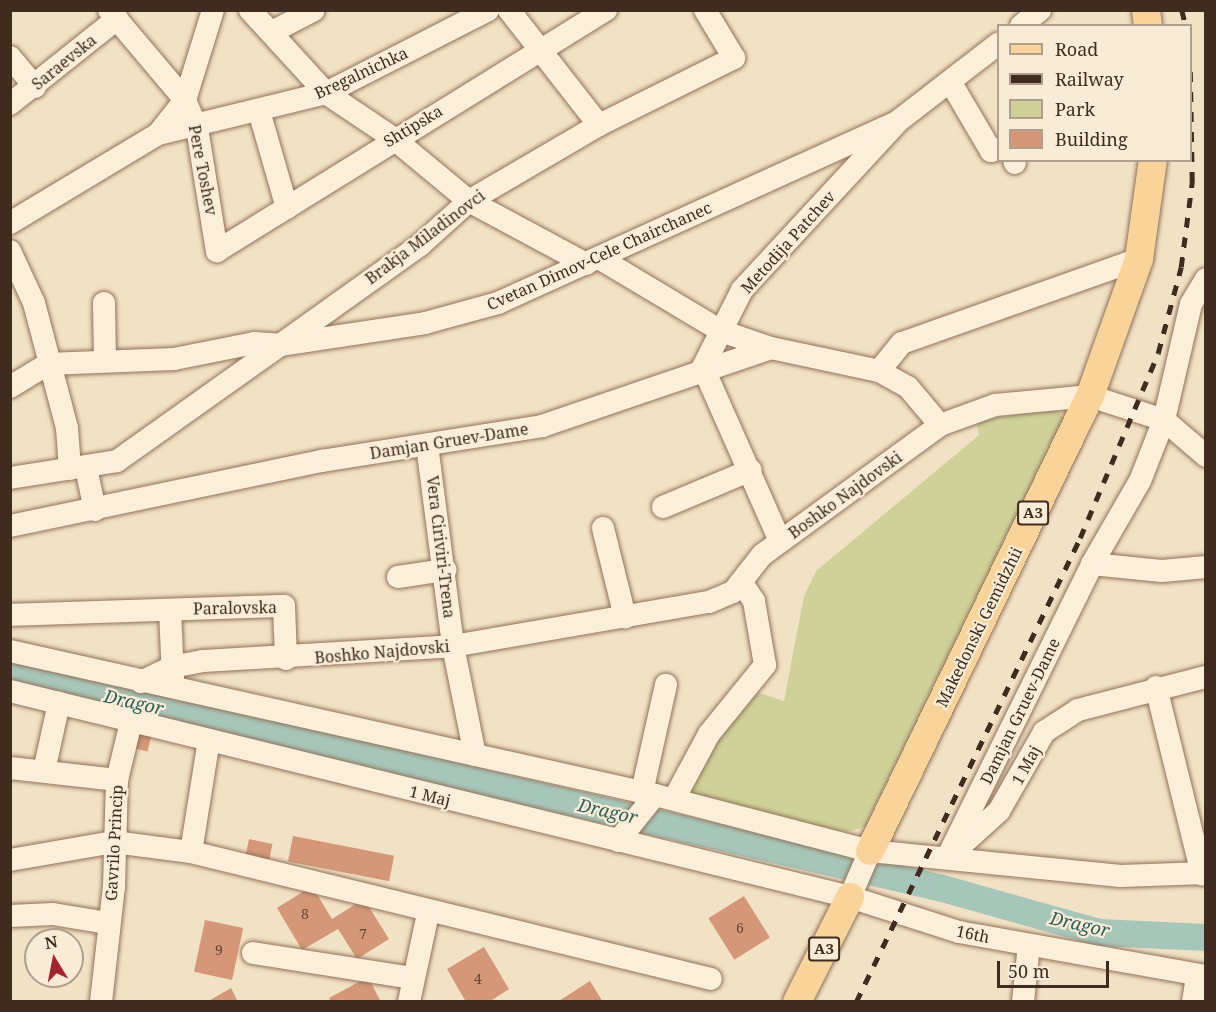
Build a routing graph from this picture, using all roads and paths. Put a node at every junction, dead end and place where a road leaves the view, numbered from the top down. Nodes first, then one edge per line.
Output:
1 (213, 10) edge
2 (250, 10) edge
3 (314, 10) edge
4 (488, 10) edge
5 (509, 10) edge
6 (606, 10) edge
7 (708, 12) edge
8 (113, 15) edge
9 (272, 32) junction
10 (543, 49) junction
11 (997, 49) edge
12 (10, 57) edge
13 (951, 83) junction
14 (35, 87) junction
15 (326, 93) junction
16 (185, 100) junction
17 (10, 104) edge
18 (260, 111) junction
19 (599, 125) junction
20 (197, 128) junction
21 (158, 134) junction
22 (393, 138) junction
23 (862, 146) junction
24 (997, 153) edge
25 (1153, 162) edge
26 (469, 201) junction
27 (287, 208) junction
28 (10, 222) edge
29 (10, 251) edge
30 (217, 251) joint
31 (1139, 259) junction
32 (592, 261) junction
33 (1206, 279) edge
34 (104, 303) dead end
35 (721, 331) junction
36 (280, 345) junction
37 (771, 348) junction
38 (105, 360) junction
39 (48, 364) junction
40 (703, 367) junction
41 (879, 370) junction
42 (10, 387) edge
43 (1090, 396) junction
44 (1164, 420) junction
45 (940, 425) junction
46 (1196, 437) edge
47 (428, 445) junction
48 (1206, 456) edge
49 (78, 469) junction
50 (751, 470) junction
51 (10, 478) edge
52 (663, 507) dead end
53 (95, 510) junction
54 (10, 526) edge
55 (603, 528) dead end
56 (780, 541) junction
57 (1092, 564) junction
58 (1206, 567) edge
59 (445, 570) junction
60 (398, 578) dead end
61 (741, 582) junction
62 (170, 610) junction
63 (10, 615) edge
64 (625, 617) junction
65 (453, 646) junction
66 (10, 651) edge
67 (286, 659) junction
68 (1206, 677) edge
69 (173, 678) junction
70 (666, 685) dead end
71 (1156, 687) junction
72 (10, 691) edge
73 (59, 703) junction
74 (131, 722) junction
75 (210, 740) junction
76 (475, 755) junction
77 (10, 768) edge
78 (44, 771) junction
79 (117, 780) junction
80 (654, 798) junction
81 (621, 837) junction
82 (114, 842) junction
83 (191, 852) junction
84 (870, 852) junction
85 (947, 858) junction
86 (10, 860) edge
87 (1204, 874) edge
88 (850, 897) junction
89 (428, 913) junction
90 (10, 916) edge
91 (108, 923) junction
92 (1029, 945) junction
93 (253, 953) dead end
94 (1202, 976) edge
95 (413, 978) junction
96 (711, 979) dead end
97 (101, 1002) edge
98 (408, 1002) edge
99 (797, 1002) edge
100 (1023, 1002) edge
101 (1193, 1002) edge

1 - 16 street, Bregalnichka
2 - 9 street
3 - 9 street
4 - 15 street, Bregalnichka
5 - 10 street
6 - 10 street, Shtipska
7 - 19 street, Brakja Miladinovci
8 - 14 street, Saraevska
8 - 16 street, Pere Toshev
9 - 15 street
10 - 19 street
10 - 22 street, Shtipska
11 - 13 street, Cvetan Dimov-Cele Chairchanec
12 - 14 street
13 - 23 street, Cvetan Dimov-Cele Chairchanec
13 - 24 street
14 - 17 street, Saraevska
15 - 18 street, Bregalnichka
15 - 22 street
16 - 20 street, Pere Toshev
16 - 21 street, Bregalnichka
18 - 20 street, Bregalnichka
18 - 27 street
19 - 26 street, Brakja Miladinovci
20 - 21 street, Bregalnichka
20 - 30 street, Pere Toshev
21 - 28 street, Bregalnichka
22 - 26 street
22 - 27 street, Shtipska
23 - 32 street, Cvetan Dimov-Cele Chairchanec
23 - 35 street, Metodija Patchev
25 - 31 main road, Makedonski Gemidzhii / A3
26 - 32 street
26 - 36 street, Brakja Miladinovci
27 - 30 street, Shtipska
29 - 39 street
31 - 41 street
31 - 43 main road, Makedonski Gemidzhii / A3
32 - 35 street
32 - 36 street, Cvetan Dimov-Cele Chairchanec
33 - 44 street, Damjan Gruev-Dame
34 - 38 street
35 - 37 street
35 - 40 street, Metodija Patchev
36 - 38 street
36 - 49 street, Cvetan Dimov-Cele Chairchanec
37 - 40 street, Damjan Gruev-Dame
37 - 41 street, Damjan Gruev-Dame
38 - 39 street
39 - 42 street
39 - 49 street
40 - 47 street, Damjan Gruev-Dame
40 - 50 street
41 - 45 street, Damjan Gruev-Dame
43 - 44 street
43 - 45 street
43 - 84 main road, Makedonski Gemidzhii / A3
44 - 46 street
44 - 57 street, Damjan Gruev-Dame
45 - 56 street, Boshko Najdovski
46 - 48 street
47 - 53 street, Damjan Gruev-Dame
47 - 59 street, Vera Ciriviri-Trena
49 - 51 street, Cvetan Dimov-Cele Chairchanec
49 - 53 street
50 - 52 street
50 - 56 street
53 - 54 street, Damjan Gruev-Dame
55 - 64 street
56 - 61 street, Boshko Najdovski
57 - 58 street
57 - 85 street, Damjan Gruev-Dame
59 - 60 street
59 - 65 street, Vera Ciriviri-Trena
61 - 64 street, Boshko Najdovski
61 - 80 street
62 - 63 street, Paralovska
62 - 67 street, Paralovska
62 - 69 street, Paralovska
64 - 65 street, Boshko Najdovski
65 - 67 street, Boshko Najdovski
65 - 76 street, Vera Ciriviri-Trena
66 - 69 street
67 - 69 street, Boshko Najdovski
68 - 71 street, 1 Maj
69 - 76 street
70 - 80 street
71 - 85 street, 1 Maj
71 - 87 street
72 - 73 street, 1 Maj
73 - 74 street, 1 Maj
73 - 78 street
74 - 75 street, 1 Maj
74 - 79 street, Gavrilo Princip
75 - 81 street, 1 Maj
75 - 83 street
76 - 80 street
77 - 78 street
78 - 79 street
79 - 82 street, Gavrilo Princip
80 - 81 street
80 - 84 street
81 - 88 street, 1 Maj
82 - 83 street
82 - 86 street
82 - 91 street, Gavrilo Princip
83 - 89 street
84 - 85 street
84 - 88 street, A3
85 - 87 street
88 - 92 street, 16th
88 - 99 main road, A3
89 - 95 street
89 - 96 street
90 - 91 street
91 - 97 street, Gavrilo Princip
92 - 94 street, 16th
92 - 100 street
93 - 95 street
94 - 101 street
95 - 98 street

